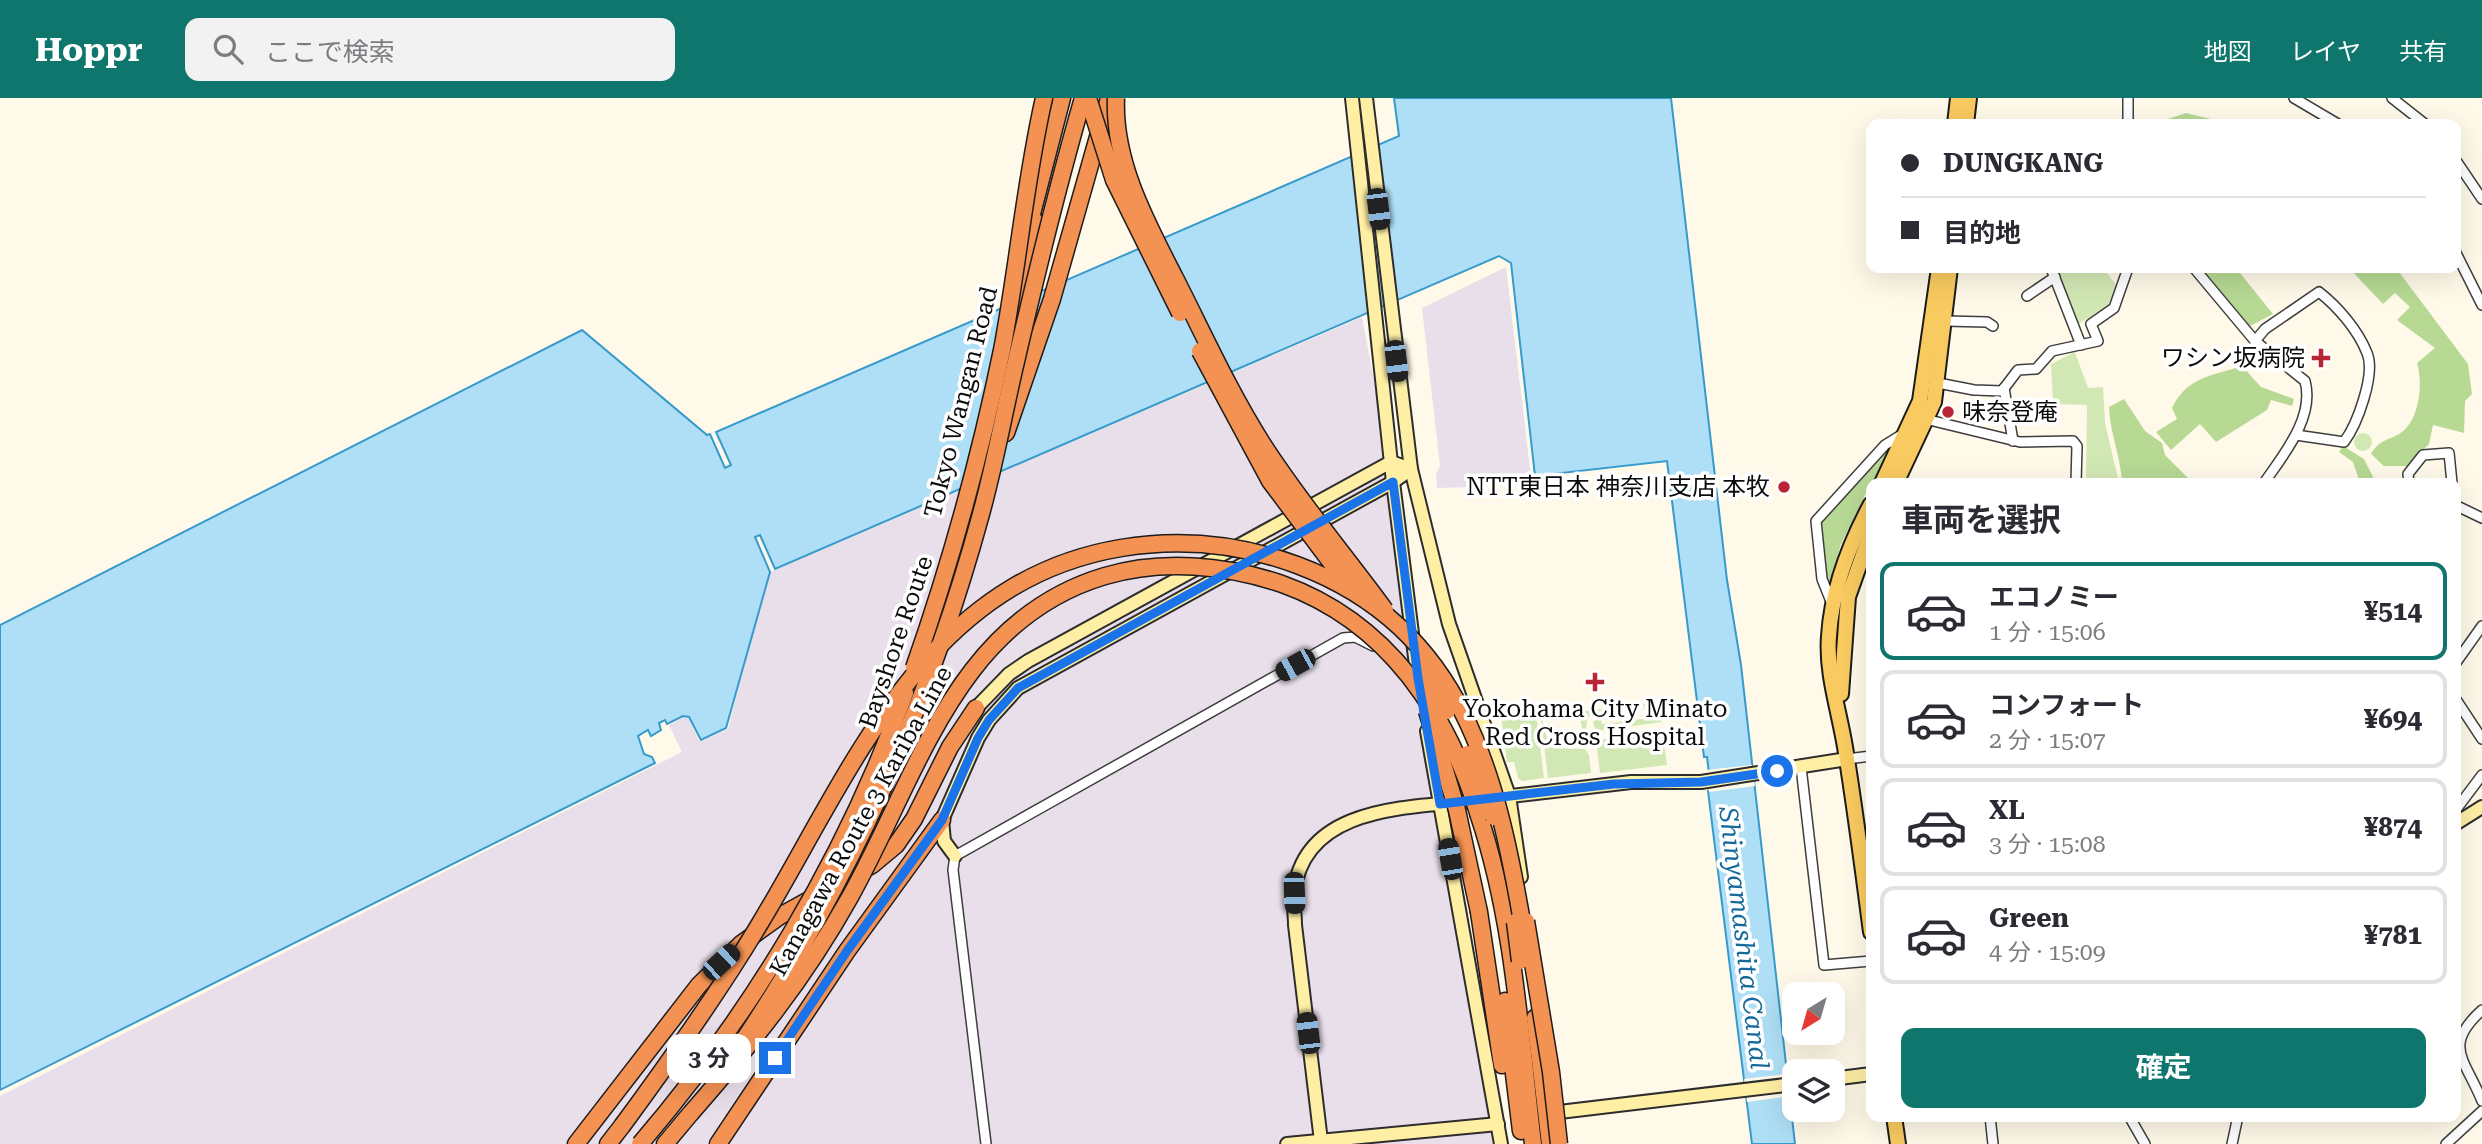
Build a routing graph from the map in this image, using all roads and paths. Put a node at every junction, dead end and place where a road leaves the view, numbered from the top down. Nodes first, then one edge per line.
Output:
1 (1045, 98) edge
2 (1056, 98) edge
3 (1065, 98) edge
4 (1083, 98) edge
5 (1088, 98) edge
6 (1110, 98) edge
7 (1116, 98) edge
8 (1352, 98) edge
9 (1366, 98) edge
10 (1958, 98) edge
11 (1969, 98) edge
12 (2128, 98) edge
13 (2294, 98) edge
14 (2392, 98) edge
15 (1956, 119) edge
16 (1967, 119) edge
17 (2128, 119) edge
18 (2330, 119) edge
19 (2419, 119) edge
20 (2461, 168) edge
21 (2482, 199) edge
22 (1032, 208) junction
23 (2461, 263) edge
24 (1938, 273) edge
25 (1950, 273) edge
26 (2052, 273) edge
27 (2053, 273) edge
28 (2126, 273) edge
29 (2198, 273) edge
30 (2027, 296) dead end
31 (2482, 305) edge
32 (1945, 321) junction
33 (1993, 326) dead end
34 (2255, 341) junction
35 (2081, 345) junction
36 (1002, 349) junction
37 (1938, 383) junction
38 (2004, 388) junction
39 (1921, 418) junction
40 (1909, 432) junction
41 (2296, 435) junction
42 (2013, 441) junction
43 (1391, 462) junction
44 (1411, 469) junction
45 (991, 475) junction
46 (1885, 478) edge
47 (1898, 478) edge
48 (2076, 478) edge
49 (2267, 478) edge
50 (2408, 478) edge
51 (2452, 478) edge
52 (1393, 482) junction
53 (2461, 508) edge
54 (1866, 513) edge
55 (2482, 518) edge
56 (1866, 546) edge
57 (1832, 606) junction
58 (2482, 626) edge
59 (2461, 656) edge
60 (1415, 657) junction
61 (976, 708) joint
62 (2461, 715) edge
63 (1840, 716) junction
64 (2482, 739) edge
65 (1866, 757) edge
66 (1847, 759) junction
67 (1801, 767) junction
68 (2482, 775) edge
69 (1491, 778) junction
70 (1508, 796) junction
71 (1440, 804) junction
72 (2482, 807) edge
73 (2461, 810) edge
74 (2461, 815) edge
75 (1479, 816) junction
76 (942, 820) junction
77 (955, 856) junction
78 (1866, 890) edge
79 (1866, 961) edge
80 (2482, 1010) edge
81 (2463, 1059) joint
82 (1866, 1075) edge
83 (1845, 1077) edge
84 (1782, 1086) edge
85 (2482, 1101) edge
86 (2482, 1111) edge
87 (1551, 1113) junction
88 (691, 1114) junction
89 (1895, 1122) edge
90 (1991, 1122) edge
91 (2132, 1122) edge
92 (2237, 1122) edge
93 (1498, 1124) junction
94 (1321, 1141) junction
95 (576, 1144) edge
96 (608, 1144) edge
97 (640, 1144) edge
98 (665, 1144) edge
99 (718, 1144) edge
100 (986, 1144) edge
101 (1287, 1144) edge
102 (1502, 1144) edge
103 (1513, 1144) edge
104 (1523, 1144) edge
105 (1533, 1144) edge
106 (1542, 1144) edge
107 (1550, 1144) edge
108 (1558, 1144) edge
109 (1898, 1144) edge
110 (1993, 1144) edge
111 (2145, 1144) edge
112 (2232, 1144) edge
113 (2446, 1144) edge

1 - 36 highway, bridge
2 - 22 highway
3 - 22 highway, Tokyo Wangan Road
3 - 36 highway, Bayshore Route, bridge
3 - 97 highway, Tokyo Wangan Road, bridge
4 - 45 highway, Bayshore Route, bridge
5 - 103 highway, bridge
6 - 45 highway, bridge
7 - 108 highway, bridge
8 - 43 street
9 - 44 street
10 - 15 main road
11 - 16 main road
12 - 17 street
13 - 18 street
14 - 19 street
20 - 21 street
22 - 97 highway, Tokyo Wangan Road, bridge
23 - 31 street
24 - 39 main road
25 - 32 main road
26 - 30 street
27 - 35 street
28 - 35 street
29 - 34 street
32 - 33 street
32 - 37 main road
34 - 41 street
34 - 41 street
35 - 38 street
36 - 97 highway, Bayshore Route, bridge
37 - 38 street
37 - 39 main road
38 - 42 street
39 - 40 main road
39 - 42 street
39 - 47 main road
40 - 46 main road
40 - 57 street
41 - 49 street
42 - 48 street
43 - 44 street
43 - 52 street
43 - 61 street
44 - 52 street
44 - 70 street
45 - 88 highway, Bayshore Route, bridge
50 - 51 street
52 - 60 street
52 - 76 street
53 - 55 street
54 - 57 main road
56 - 63 main road
57 - 63 main road
58 - 59 street
60 - 71 street
60 - 77 street
61 - 95 highway, bridge
62 - 64 street
63 - 66 main road
65 - 66 street
66 - 67 street
66 - 78 main road
67 - 70 street
67 - 79 street
68 - 73 street
69 - 96 highway, Kanagawa Route 3 Kariba Line, bridge
69 - 106 highway, bridge
69 - 107 highway, Kanagawa Route 3 Kariba Line, bridge
70 - 71 street
70 - 87 street
71 - 93 street
71 - 94 street
72 - 74 street
75 - 88 highway, Kanagawa Route 3 Kariba Line, bridge
75 - 104 highway, Kanagawa Route 3 Kariba Line
75 - 105 highway
76 - 77 street
76 - 99 highway
77 - 100 street
80 - 81 street
81 - 85 street
82 - 83 street
84 - 87 street
86 - 113 street
87 - 108 street
88 - 98 highway, Bayshore Route
89 - 109 main road
90 - 110 street
91 - 111 street
92 - 112 street
93 - 94 street
93 - 102 street
94 - 101 street

